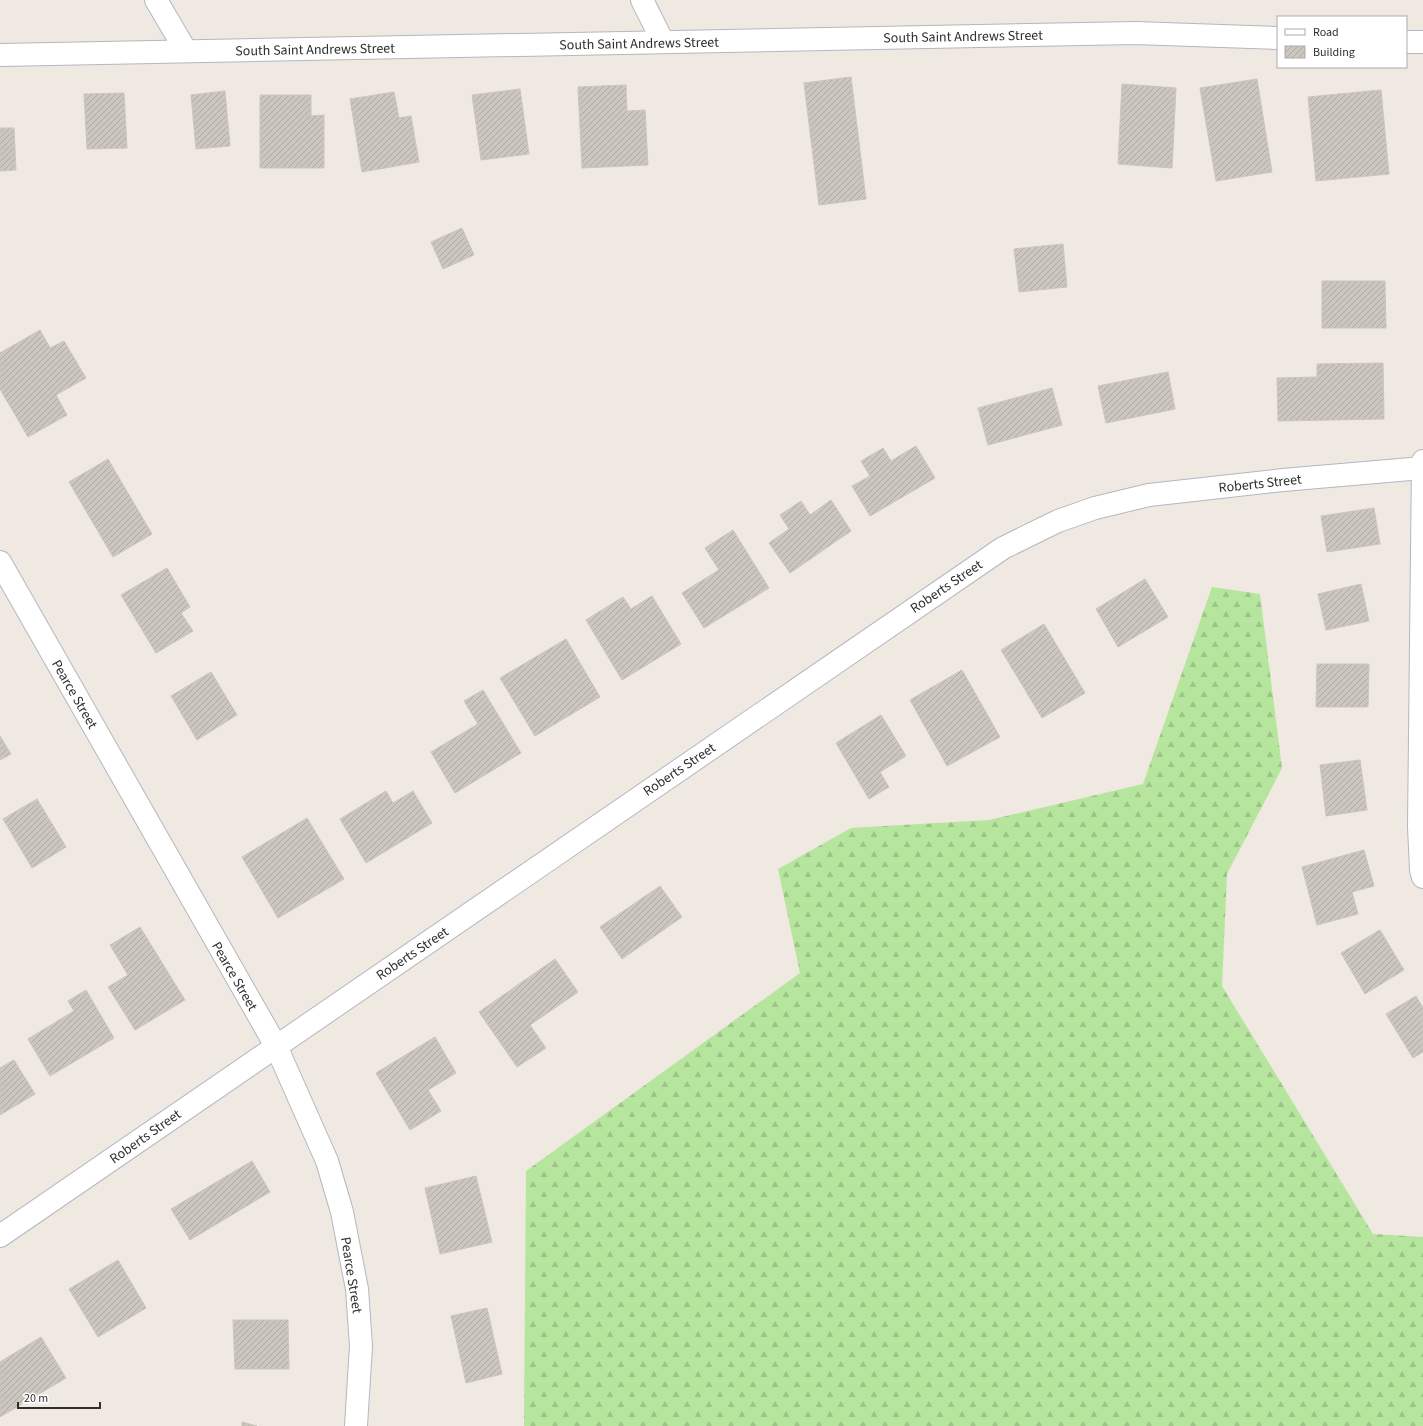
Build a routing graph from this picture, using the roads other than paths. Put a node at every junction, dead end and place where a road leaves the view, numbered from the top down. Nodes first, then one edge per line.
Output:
1 (156, 0) edge
2 (642, 0) edge
3 (1277, 38) edge
4 (664, 42) junction
5 (1407, 42) edge
6 (1423, 42) edge
7 (186, 51) junction
8 (0, 54) edge
9 (1423, 461) edge
10 (1423, 468) edge
11 (0, 562) edge
12 (1423, 878) edge
13 (276, 1046) junction
14 (0, 1236) edge
15 (356, 1426) edge

1 - 7 street
2 - 4 street
3 - 4 street, South Saint Andrews Street
4 - 7 street, South Saint Andrews Street
5 - 6 street
7 - 8 street, South Saint Andrews Street
9 - 10 street
10 - 12 street
10 - 13 street, Roberts Street
11 - 13 street, Pearce Street
13 - 14 street, Roberts Street
13 - 15 street, Pearce Street

